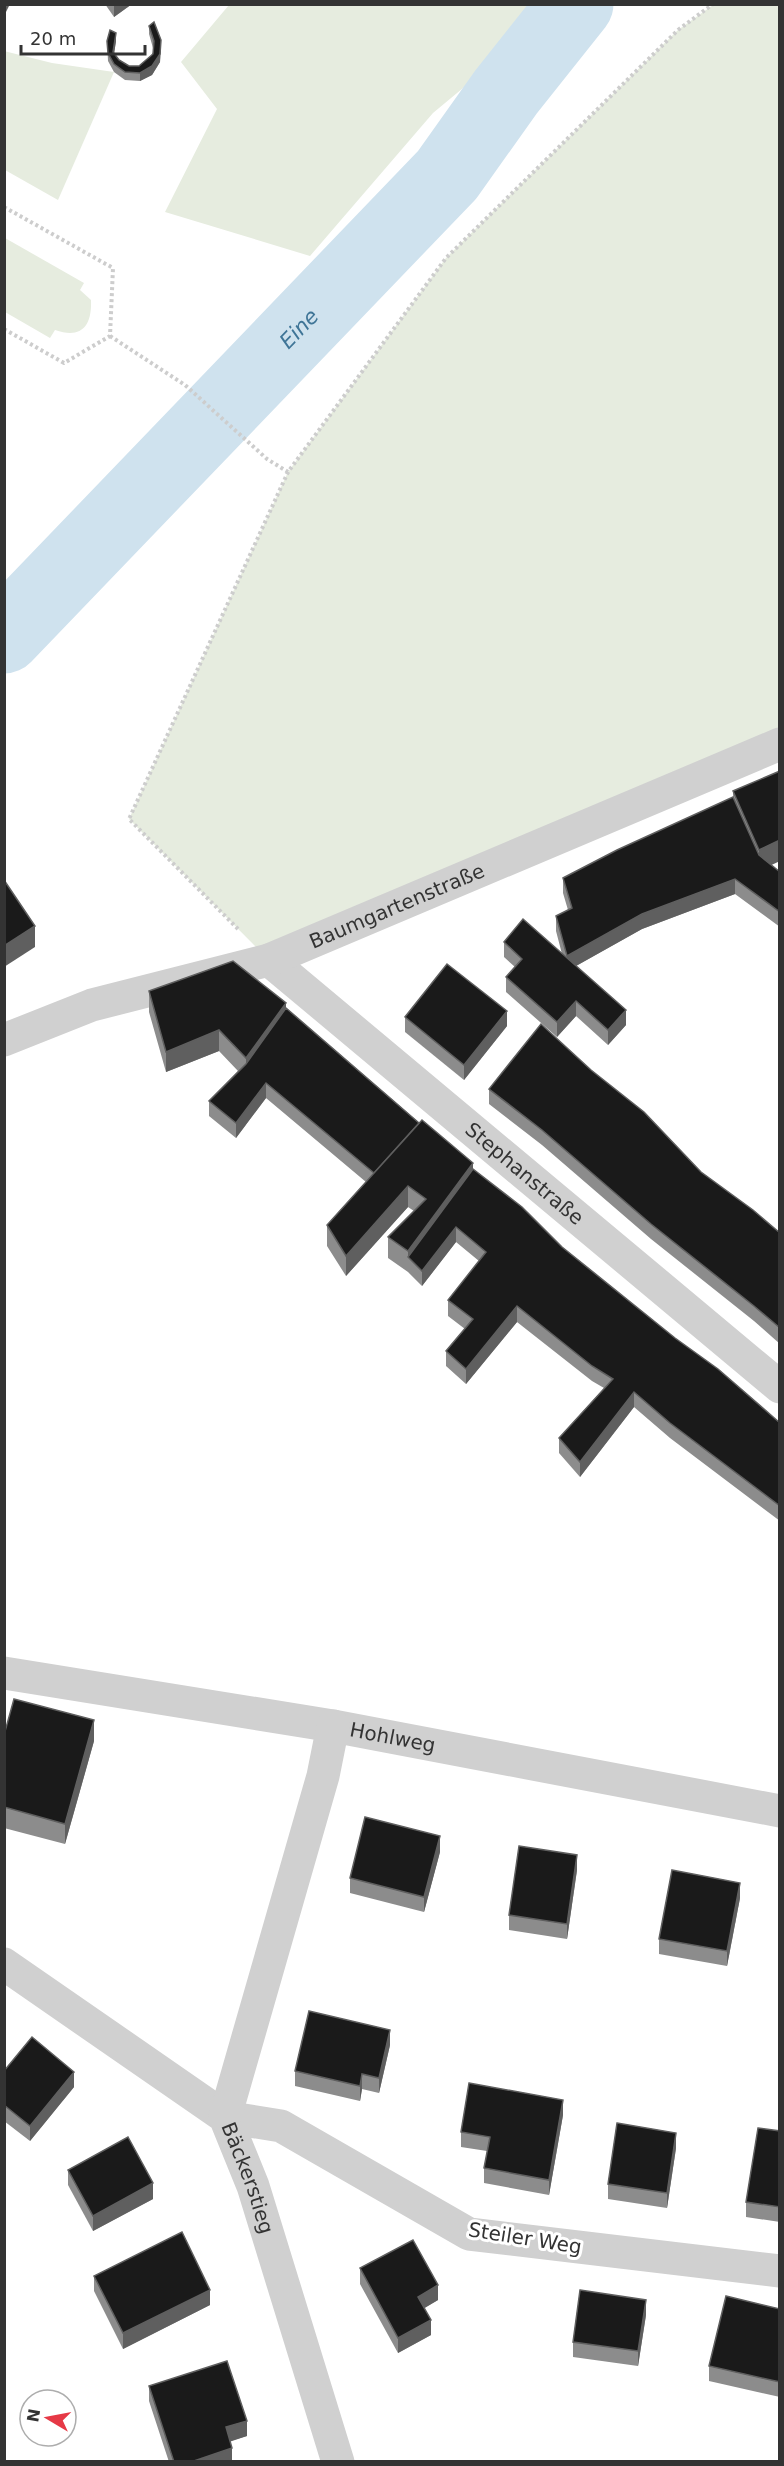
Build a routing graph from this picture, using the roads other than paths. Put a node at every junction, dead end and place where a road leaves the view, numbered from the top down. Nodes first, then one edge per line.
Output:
1 (780, 744) edge
2 (269, 960) junction
3 (4, 1040) edge
4 (780, 1387) edge
5 (4, 1673) edge
6 (333, 1726) junction
7 (780, 1811) edge
8 (4, 1964) edge
9 (225, 2118) junction
10 (780, 2271) edge
11 (338, 2462) edge

1 - 2 street, Baumgartenstraße
2 - 3 street, Baumgartenstraße
2 - 4 street, Stephanstraße
5 - 6 street, Hohlweg
6 - 7 street, Hohlweg
6 - 9 street
8 - 9 street, Bäckerstieg
9 - 10 street, Steiler Weg
9 - 11 street, Bäckerstieg

